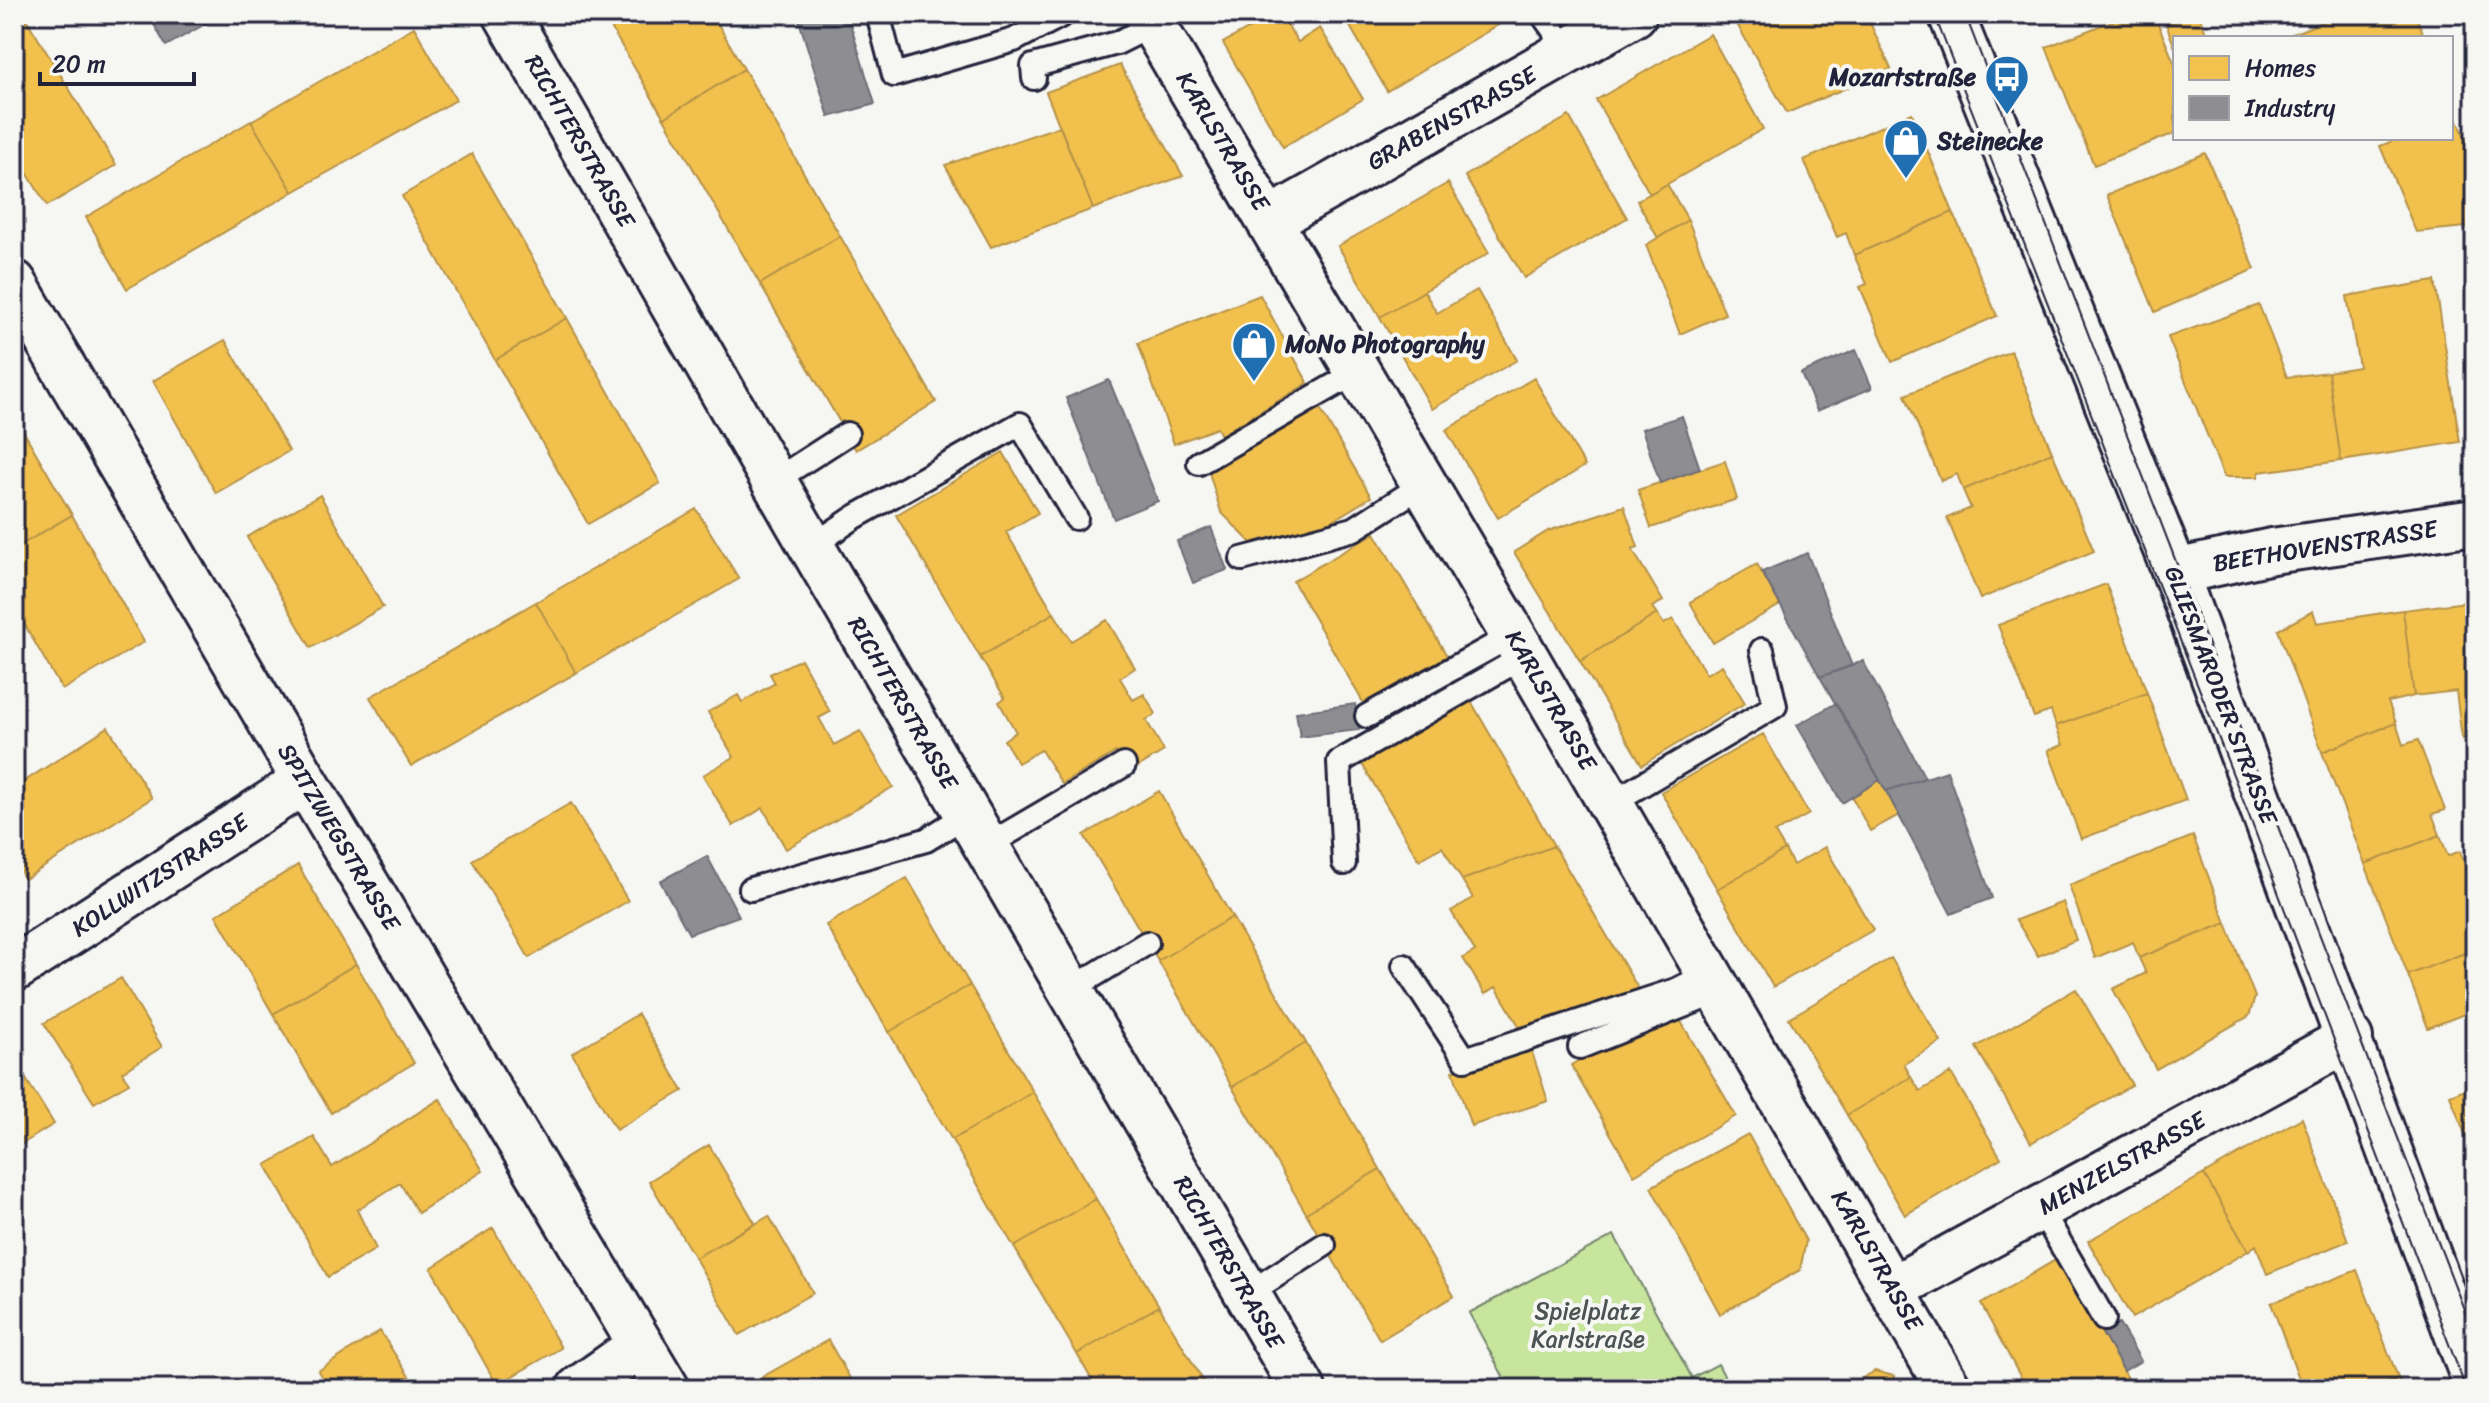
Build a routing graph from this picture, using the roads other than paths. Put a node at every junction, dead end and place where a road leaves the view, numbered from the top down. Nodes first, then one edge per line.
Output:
1 (506, 14) edge
2 (878, 14) edge
3 (1064, 14) edge
4 (1542, 14) edge
5 (1634, 14) edge
6 (1951, 14) edge
7 (1150, 20) edge
8 (1569, 52) junction
9 (1034, 78) dead end
10 (1270, 220) junction
11 (14, 283) edge
12 (1359, 371) junction
13 (847, 434) dead end
14 (1199, 463) dead end
15 (774, 481) junction
16 (1424, 484) junction
17 (1076, 518) dead end
18 (2475, 522) edge
19 (812, 546) junction
20 (1242, 559) dead end
21 (2175, 572) junction
22 (1519, 645) junction
23 (1762, 650) dead end
24 (1367, 716) dead end
25 (1124, 765) dead end
26 (305, 781) junction
27 (1611, 803) junction
28 (977, 830) junction
29 (1344, 863) dead end
30 (751, 889) dead end
31 (1147, 943) dead end
32 (1404, 966) dead end
33 (14, 969) edge
34 (1716, 982) junction
35 (1070, 990) junction
36 (2350, 1038) junction
37 (1580, 1047) dead end
38 (2040, 1208) junction
39 (1324, 1245) dead end
40 (1894, 1288) junction
41 (1247, 1294) junction
42 (2104, 1319) dead end
43 (641, 1345) junction
44 (2475, 1382) edge
45 (579, 1389) edge
46 (667, 1389) edge
47 (1303, 1389) edge
48 (1949, 1389) edge

1 - 15 street, RICHTERSTRASSE
2 - 3 lane
4 - 8 lane
5 - 8 street, GRABENSTRASSE
6 - 21 street, GLIESMARODER STRASSE
7 - 9 lane
7 - 10 street, KARLSTRASSE
8 - 10 street, GRABENSTRASSE
10 - 12 street, KARLSTRASSE
11 - 26 street, SPITZWEGSTRASSE
12 - 14 lane
12 - 16 street, KARLSTRASSE
13 - 15 lane
15 - 19 street, RICHTERSTRASSE
16 - 20 lane
16 - 22 street, KARLSTRASSE
17 - 19 lane
18 - 21 street, BEETHOVENSTRASSE
19 - 28 street, RICHTERSTRASSE
21 - 36 street, GLIESMARODER STRASSE
22 - 24 lane
22 - 27 street, KARLSTRASSE
22 - 29 lane
23 - 27 lane
25 - 28 lane
26 - 33 street, KOLLWITZSTRASSE
26 - 43 street, SPITZWEGSTRASSE
27 - 34 street, KARLSTRASSE
28 - 30 lane
28 - 35 street, RICHTERSTRASSE
31 - 35 lane
32 - 34 lane
34 - 37 lane
34 - 40 street, KARLSTRASSE
35 - 41 street, RICHTERSTRASSE
36 - 38 street, MENZELSTRASSE
36 - 44 street, GLIESMARODER STRASSE
38 - 40 street, MENZELSTRASSE
38 - 42 lane
39 - 41 lane
40 - 48 street, KARLSTRASSE
41 - 47 street, RICHTERSTRASSE
43 - 45 street
43 - 46 street, SPITZWEGSTRASSE

